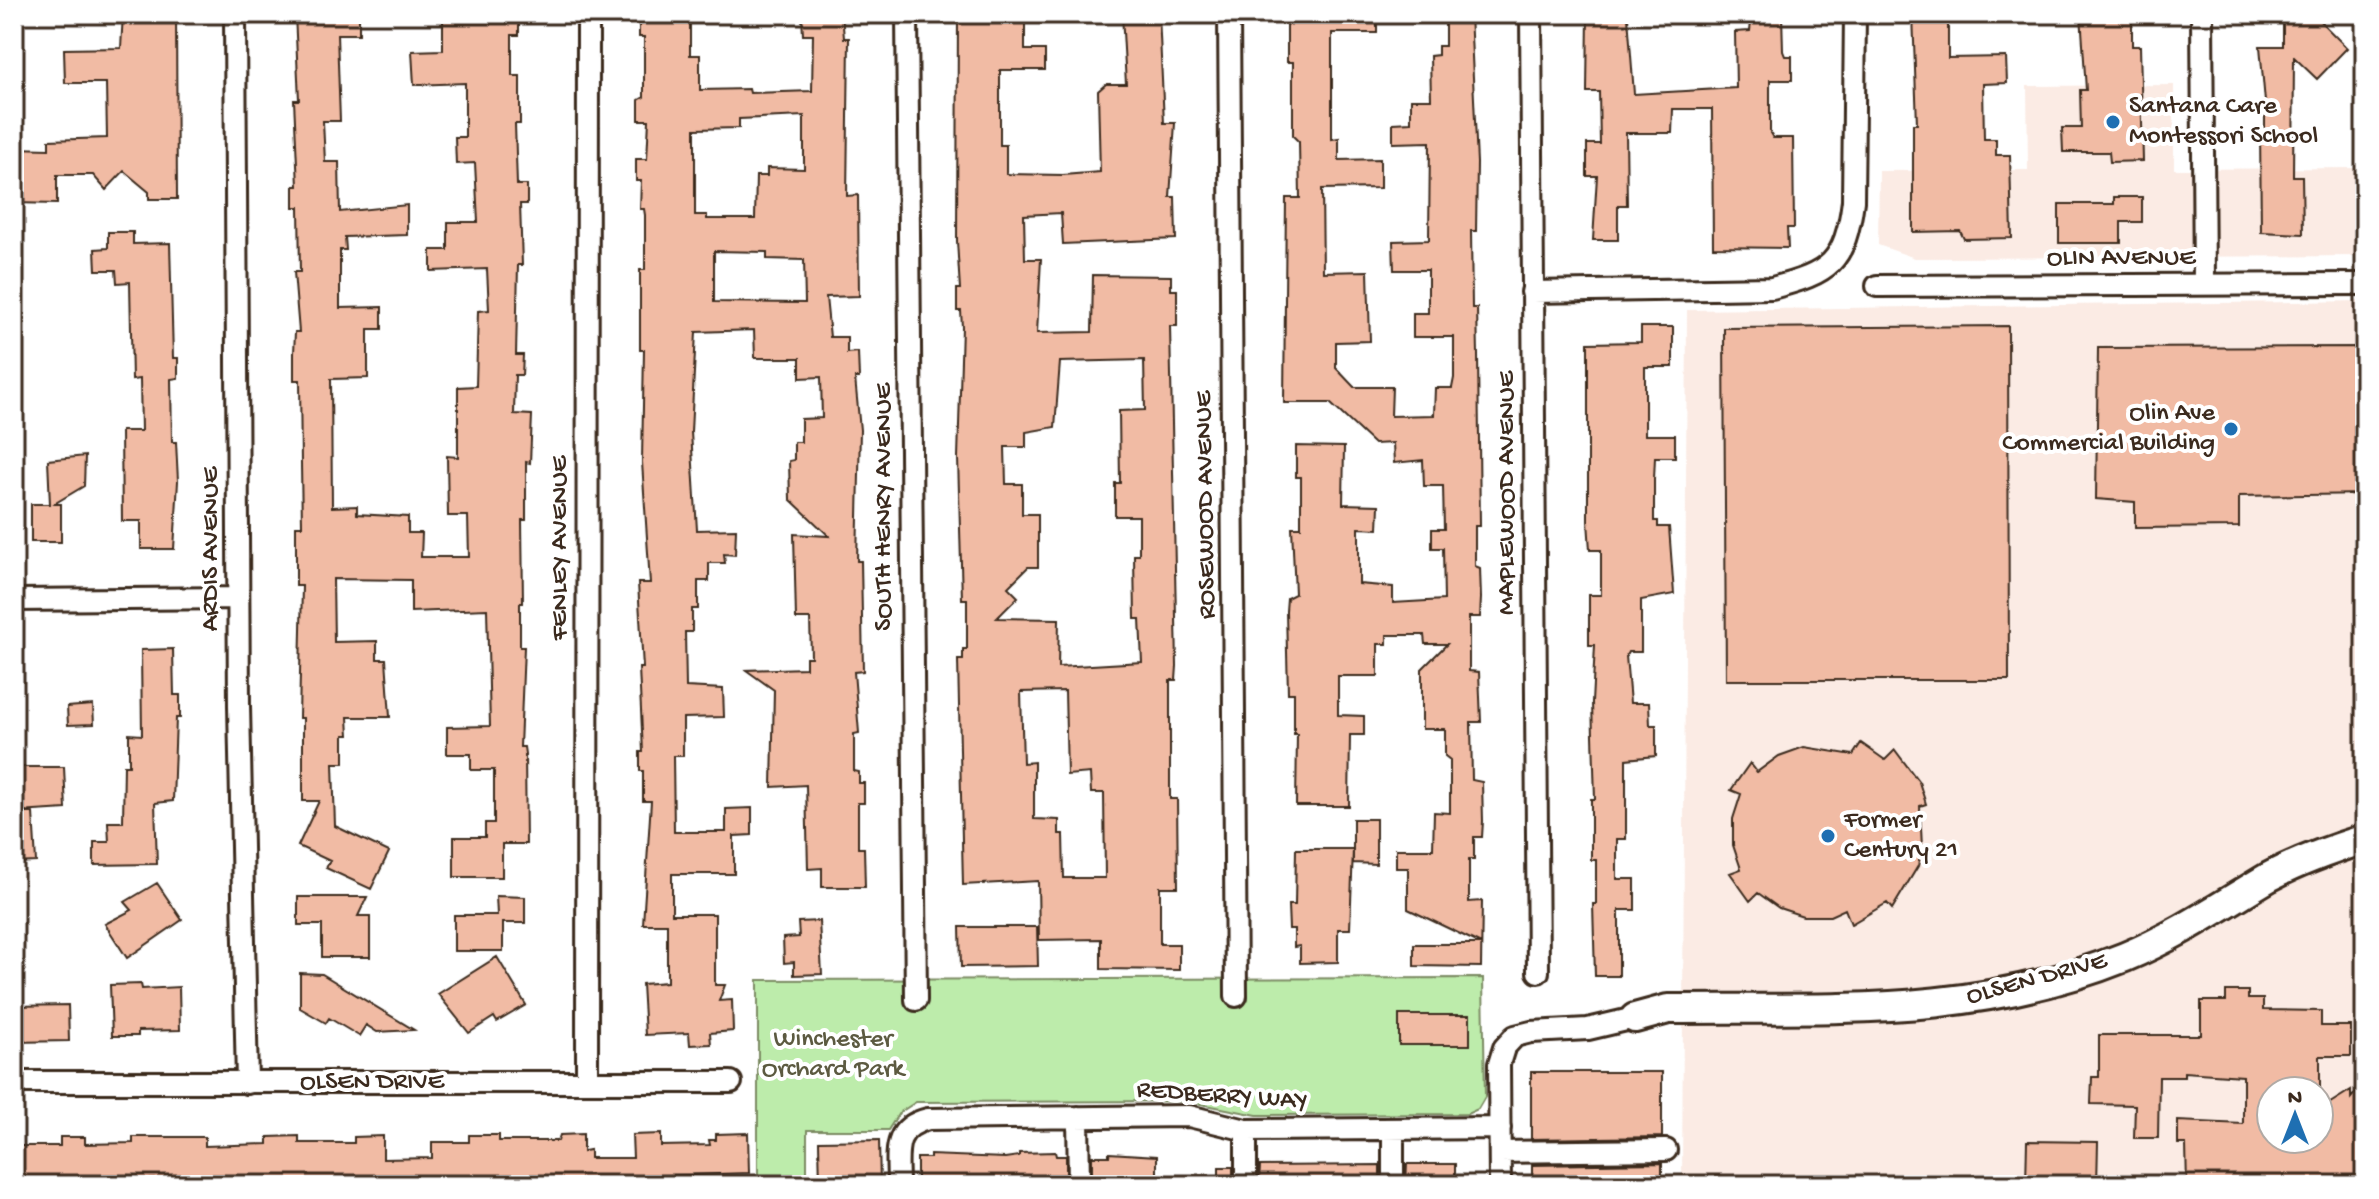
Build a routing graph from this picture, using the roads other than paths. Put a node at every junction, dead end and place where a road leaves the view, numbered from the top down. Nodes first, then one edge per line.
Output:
1 (235, 14) edge
2 (588, 14) edge
3 (907, 14) edge
4 (1229, 14) edge
5 (1531, 14) edge
6 (1855, 14) edge
7 (2202, 14) edge
8 (2204, 284) junction
9 (2365, 284) edge
10 (1877, 286) dead end
11 (1532, 292) junction
12 (238, 598) junction
13 (14, 600) edge
14 (2365, 839) edge
15 (1538, 972) dead end
16 (1236, 996) dead end
17 (916, 1000) dead end
18 (1635, 1018) joint
19 (14, 1082) edge
20 (587, 1082) junction
21 (731, 1082) dead end
22 (247, 1083) junction
23 (1078, 1117) junction
24 (1500, 1128) junction
25 (1393, 1129) junction
26 (1246, 1130) junction
27 (1666, 1150) dead end
28 (1500, 1152) junction
29 (898, 1185) edge
30 (1079, 1185) edge
31 (1246, 1185) edge
32 (1393, 1185) edge
33 (1500, 1185) edge

1 - 12 street, ARDIS AVENUE
2 - 20 street, FENLEY AVENUE
3 - 17 street, SOUTH HENRY AVENUE
4 - 16 street, ROSEWOOD AVENUE
5 - 11 street, MAPLEWOOD AVENUE
6 - 11 street
7 - 8 street
8 - 9 street, OLIN AVENUE
8 - 10 street, OLIN AVENUE
11 - 15 street, MAPLEWOOD AVENUE
12 - 13 street
12 - 22 street, ARDIS AVENUE
14 - 18 street, OLSEN DRIVE
18 - 24 street
19 - 22 street, OLSEN DRIVE
20 - 21 street, OLSEN DRIVE
20 - 22 street, OLSEN DRIVE
23 - 26 street, REDBERRY WAY
23 - 29 street, REDBERRY WAY
23 - 30 street
24 - 25 street, REDBERRY WAY
24 - 28 street
25 - 26 street, REDBERRY WAY
25 - 32 street
26 - 31 street
27 - 28 street
28 - 33 street

